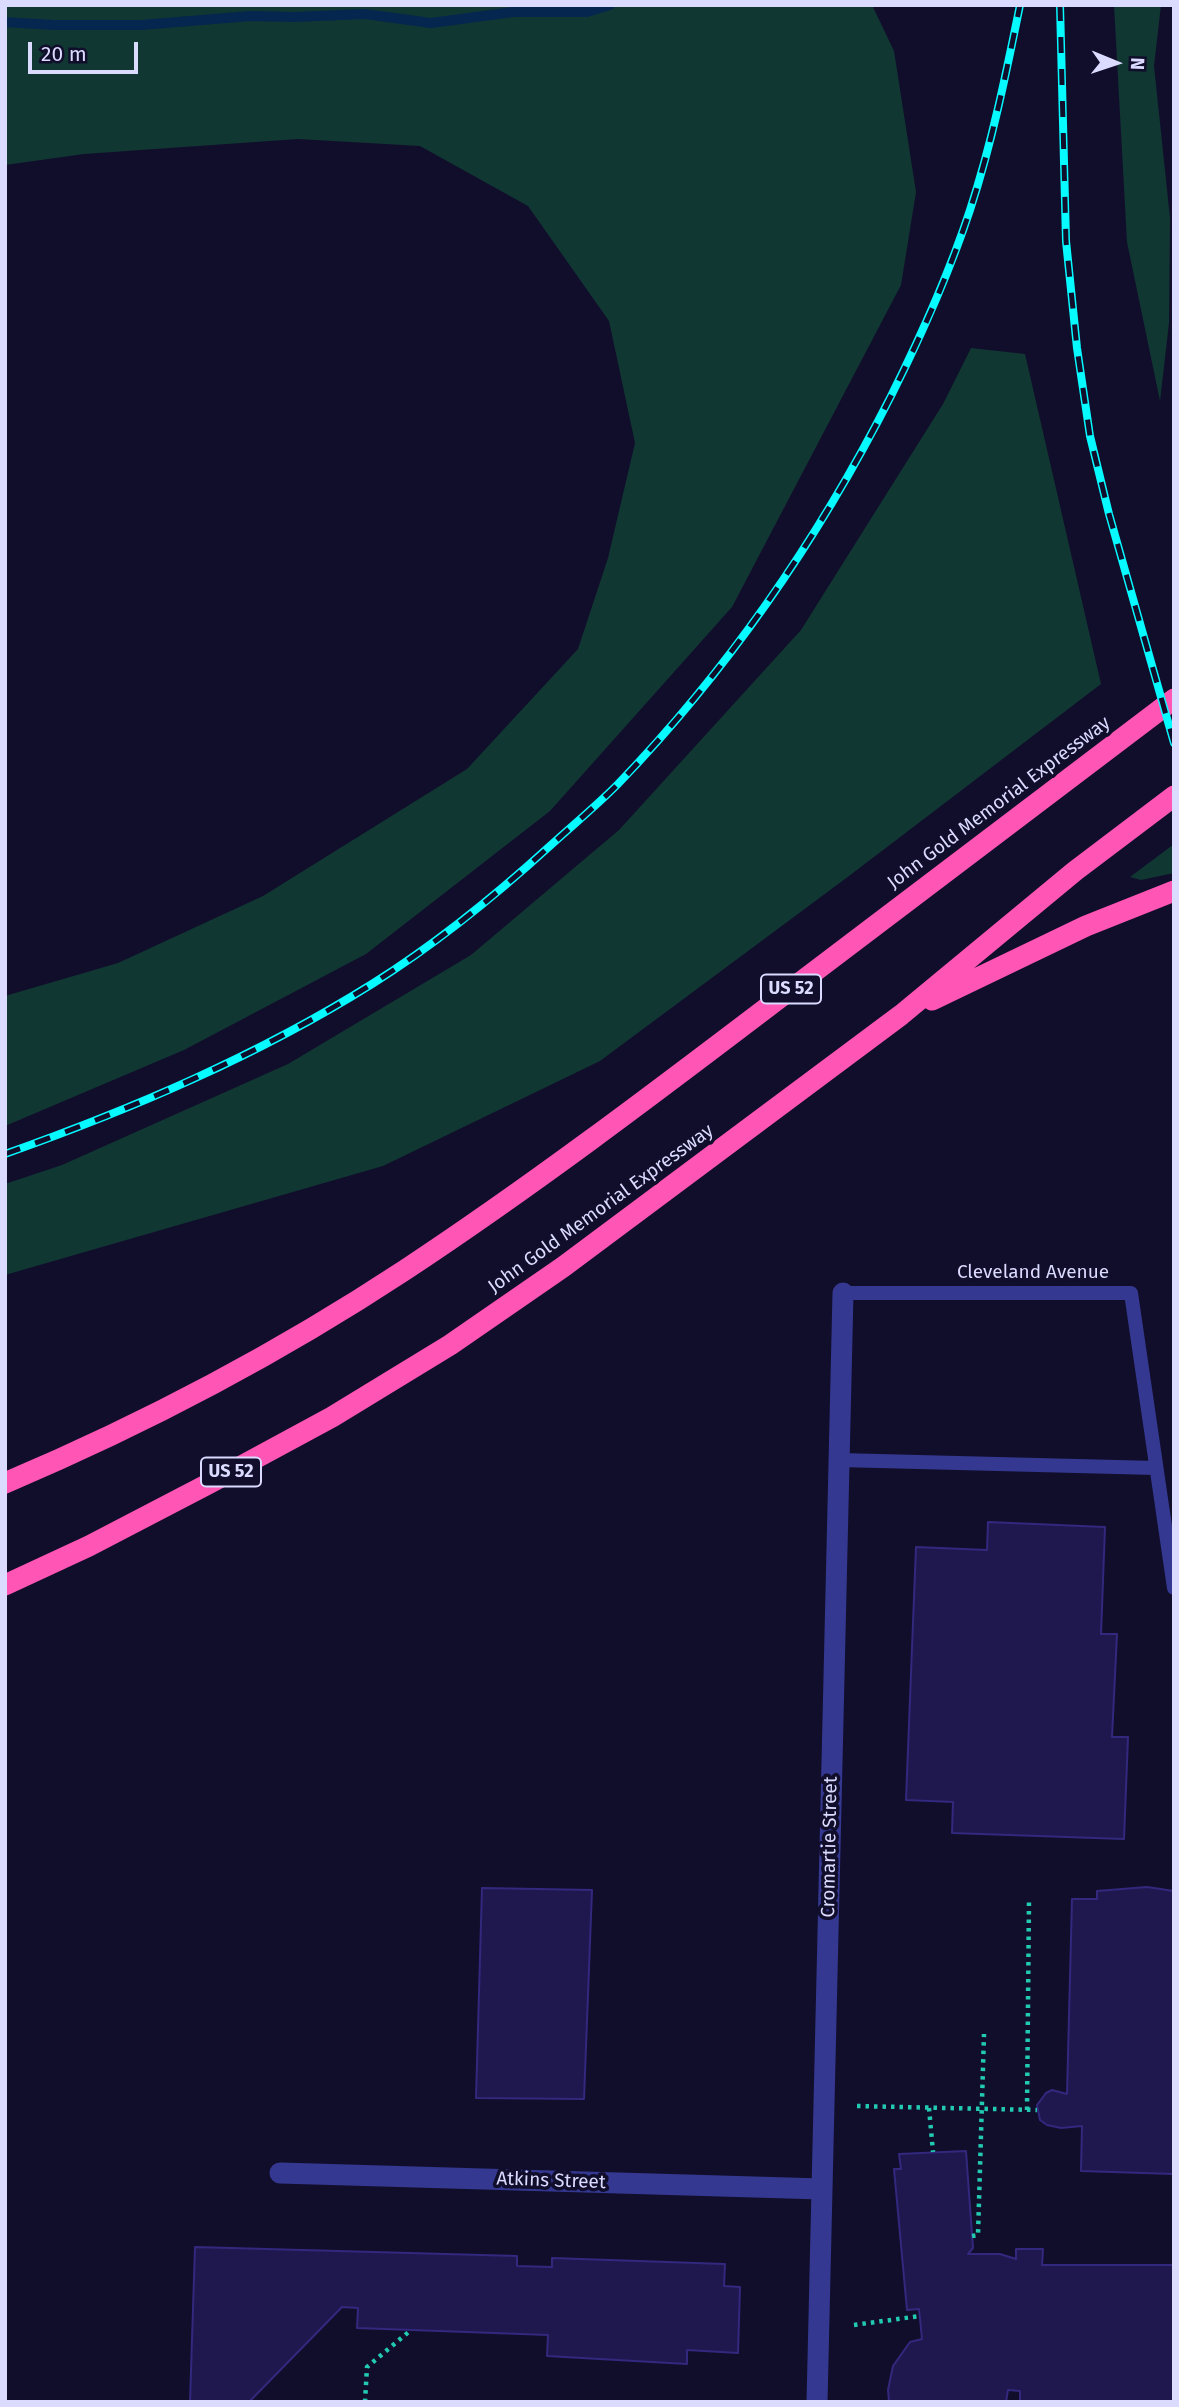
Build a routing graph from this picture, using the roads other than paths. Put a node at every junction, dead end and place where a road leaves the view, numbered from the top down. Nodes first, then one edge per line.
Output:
1 (1174, 699) edge
2 (1174, 796) edge
3 (1174, 891) edge
4 (901, 1014) junction
5 (843, 1293) joint
6 (839, 1460) junction
7 (1156, 1468) junction
8 (5, 1483) edge
9 (5, 1586) edge
10 (1174, 1588) edge
11 (280, 2173) dead end
12 (822, 2189) junction
13 (817, 2402) edge

1 - 8 highway, John Gold Memorial Expressway / US 52
2 - 4 highway, John Gold Memorial Expressway / US 52
3 - 4 highway
4 - 9 highway, John Gold Memorial Expressway / US 52
5 - 6 street, Cromartie Street
5 - 7 lane, Cleveland Avenue
6 - 7 lane
6 - 12 street, Cromartie Street
7 - 10 lane
11 - 12 street, Atkins Street
12 - 13 street, Cromartie Street

